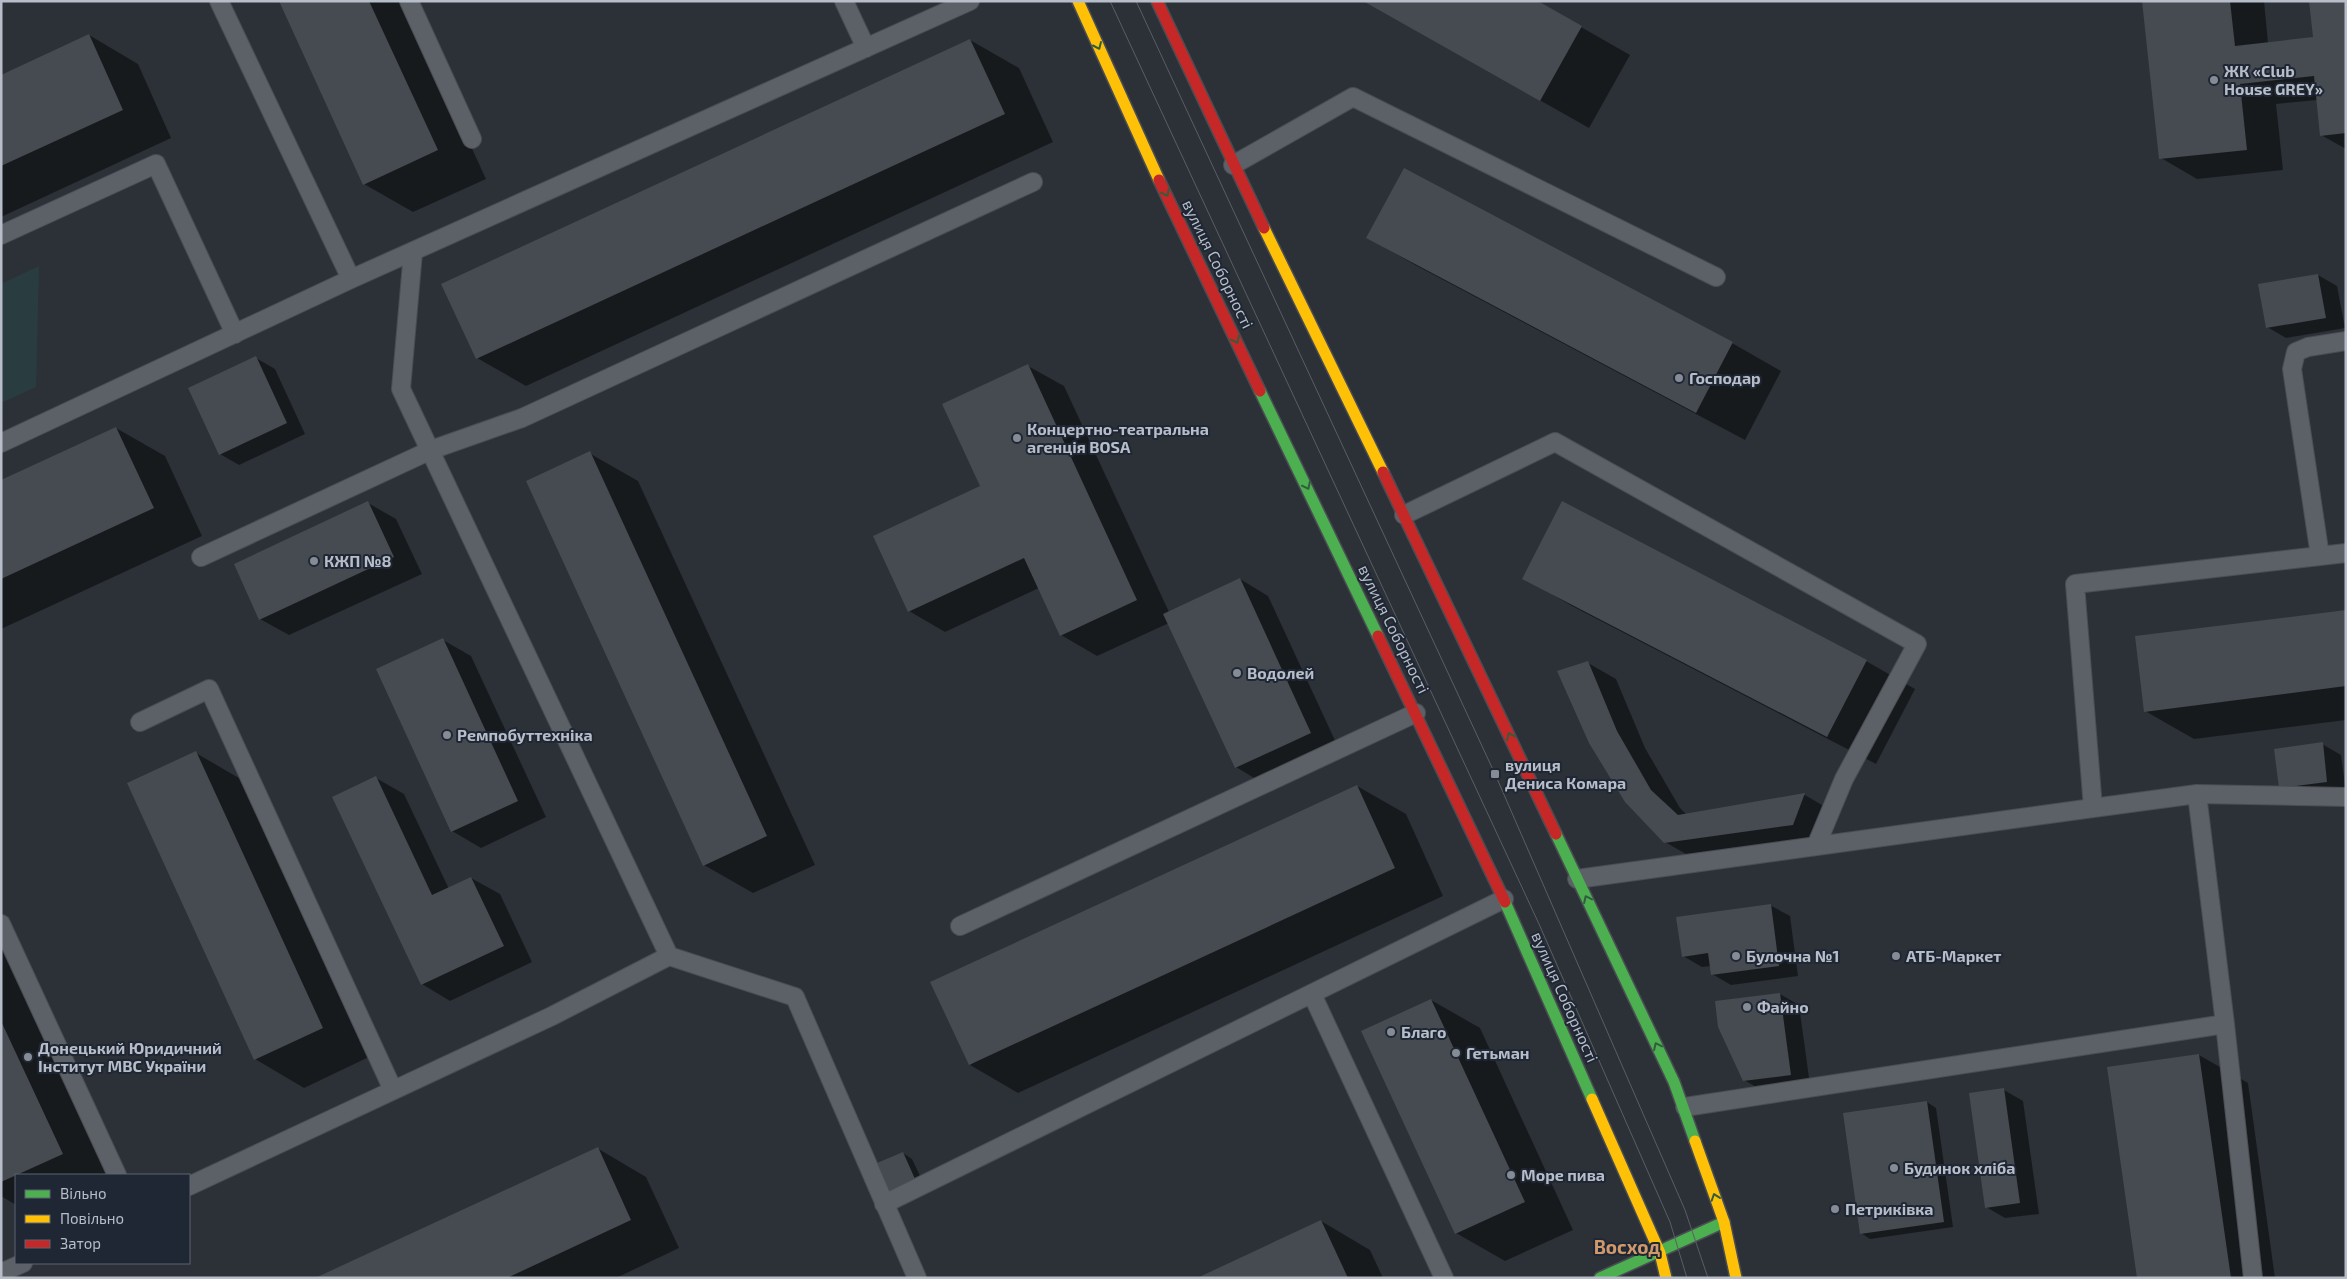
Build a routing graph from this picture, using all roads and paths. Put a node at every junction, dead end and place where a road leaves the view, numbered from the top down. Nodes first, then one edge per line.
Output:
1 (219, 1) edge
2 (409, 1) edge
3 (844, 1) edge
4 (970, 1) edge
5 (1078, 1) edge
6 (1157, 1) edge
7 (866, 48) junction
8 (472, 139) dead end
9 (1233, 164) junction
10 (1033, 182) dead end
11 (1, 235) edge
12 (413, 252) junction
13 (1716, 277) dead end
14 (351, 279) junction
15 (235, 334) junction
16 (2346, 341) edge
17 (1, 442) edge
18 (431, 450) junction
19 (1404, 515) junction
20 (2346, 553) edge
21 (2320, 556) junction
22 (200, 557) dead end
23 (1416, 713) junction
24 (140, 722) dead end
25 (2197, 794) junction
26 (2346, 798) edge
27 (2093, 808) junction
28 (1816, 846) junction
29 (1577, 879) junction
30 (1504, 899) junction
31 (1, 924) edge
32 (960, 926) dead end
33 (669, 956) junction
34 (1312, 994) junction
35 (2225, 1024) junction
36 (393, 1090) junction
37 (1685, 1107) junction
38 (117, 1174) edge
39 (190, 1186) edge
40 (884, 1204) junction
41 (1724, 1222) junction
42 (1660, 1253) junction
43 (21, 1264) edge
44 (1, 1273) edge
45 (917, 1278) edge
46 (1444, 1278) edge
47 (1600, 1278) edge
48 (1666, 1278) edge
49 (1736, 1278) edge
50 (2253, 1278) edge

1 - 14 lane
2 - 8 lane
3 - 7 lane
4 - 7 lane
5 -> 23 main road, вулиця Соборності
6 - 9 main road
7 - 12 lane
9 - 13 lane
9 - 19 main road
10 - 18 lane
11 - 15 lane
12 - 14 lane
12 - 18 lane
14 - 15 lane
15 - 17 lane
16 - 21 lane
18 - 22 lane
18 - 33 lane
19 - 28 lane
29 -> 19 main road
20 - 21 lane
21 - 27 lane
23 - 30 main road, вулиця Соборності
23 - 32 lane
24 - 36 lane
25 - 26 lane
25 - 27 lane
25 - 35 lane
27 - 28 lane
28 - 29 lane
37 -> 29 main road
30 - 34 lane
30 - 42 main road, вулиця Соборності
31 - 38 lane
33 - 36 lane
33 - 40 lane
34 - 40 lane
34 - 46 lane
35 - 37 lane
35 - 50 lane
36 - 39 lane
41 -> 37 main road
40 - 45 lane
41 - 42 main road
41 - 49 main road
42 - 47 main road
42 - 48 main road, вулиця Соборності
43 - 44 lane

